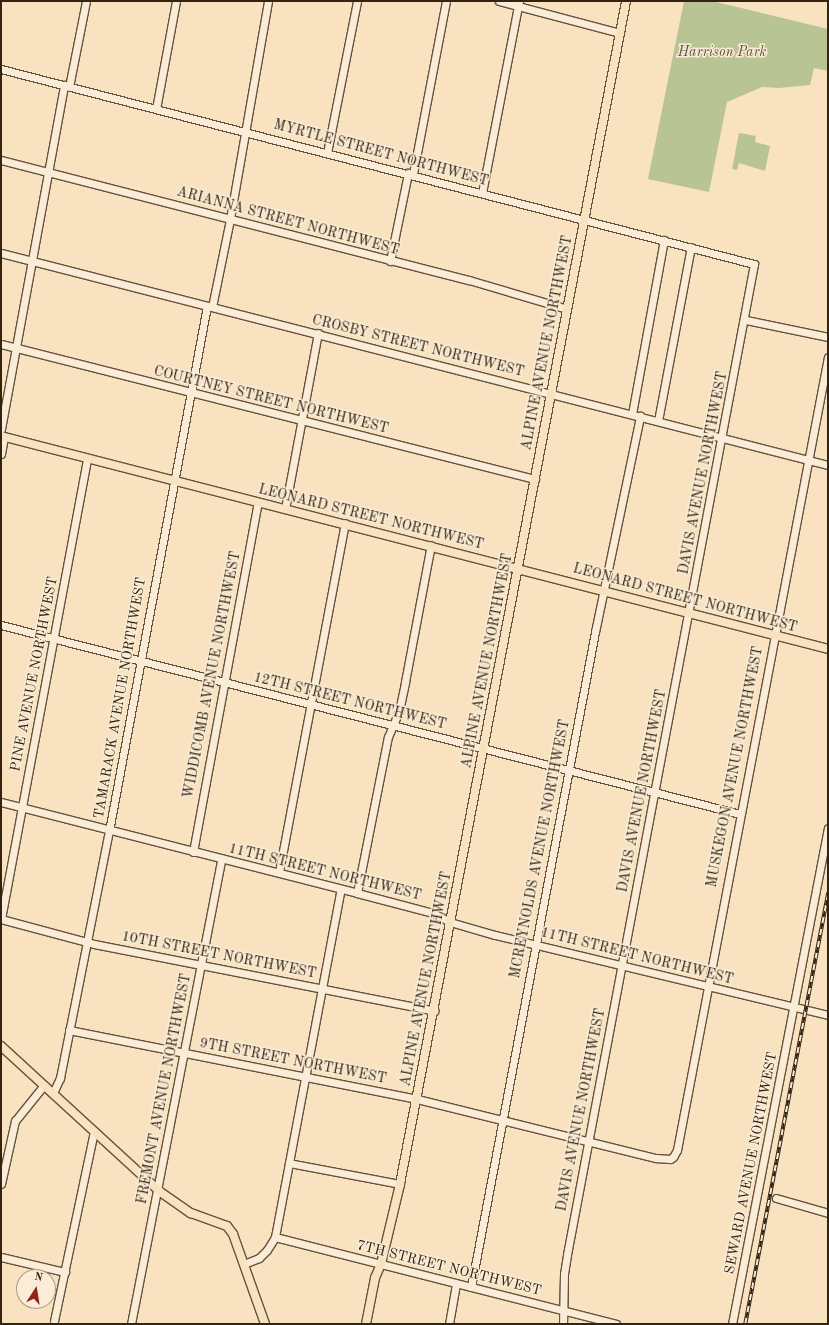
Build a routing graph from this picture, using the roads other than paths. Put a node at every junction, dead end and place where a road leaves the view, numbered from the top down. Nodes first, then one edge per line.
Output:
1 (86, 1) edge
2 (176, 1) edge
3 (268, 1) edge
4 (357, 1) edge
5 (446, 1) edge
6 (499, 1) edge
7 (626, 1) edge
8 (518, 3) edge
9 (620, 32) junction
10 (1, 69) edge
11 (66, 86) junction
12 (156, 109) junction
13 (245, 131) junction
14 (327, 153) junction
15 (1, 160) edge
16 (49, 173) junction
17 (411, 174) junction
18 (482, 193) junction
19 (230, 219) junction
20 (584, 219) junction
21 (664, 240) junction
22 (691, 247) junction
23 (1, 253) edge
24 (33, 261) junction
25 (390, 261) junction
26 (754, 264) joint
27 (209, 306) junction
28 (567, 309) junction
29 (746, 320) junction
30 (318, 333) junction
31 (828, 337) edge
32 (1, 344) edge
33 (17, 348) junction
34 (828, 357) edge
35 (190, 393) junction
36 (551, 394) junction
37 (632, 414) junction
38 (640, 416) junction
39 (302, 421) junction
40 (658, 421) junction
41 (2, 434) edge
42 (722, 439) junction
43 (1, 454) edge
44 (87, 458) junction
45 (807, 460) junction
46 (828, 465) edge
47 (535, 479) junction
48 (173, 480) junction
49 (258, 502) junction
50 (285, 508) junction
51 (345, 523) junction
52 (431, 545) junction
53 (518, 568) junction
54 (604, 590) junction
55 (689, 613) junction
56 (1, 625) edge
57 (773, 635) junction
58 (54, 638) junction
59 (828, 649) edge
60 (140, 661) junction
61 (224, 682) junction
62 (310, 706) junction
63 (393, 726) junction
64 (484, 749) junction
65 (568, 770) junction
66 (654, 793) junction
67 (1, 802) edge
68 (22, 808) junction
69 (740, 814) junction
70 (828, 828) edge
71 (109, 831) junction
72 (193, 852) junction
73 (222, 859) junction
74 (279, 872) junction
75 (341, 889) junction
76 (357, 893) junction
77 (1, 919) edge
78 (450, 922) junction
79 (86, 943) junction
80 (535, 945) junction
81 (201, 966) junction
82 (622, 966) junction
83 (707, 987) junction
84 (322, 989) junction
85 (795, 1006) junction
86 (434, 1011) junction
87 (828, 1015) edge
88 (69, 1030) junction
89 (1, 1046) edge
90 (185, 1053) junction
91 (306, 1076) junction
92 (44, 1085) junction
93 (53, 1093) junction
94 (417, 1099) junction
95 (503, 1120) junction
96 (94, 1131) junction
97 (588, 1142) junction
98 (673, 1157) joint
99 (290, 1163) junction
100 (1, 1184) edge
101 (400, 1184) junction
102 (159, 1191) junction
103 (776, 1198) dead end
104 (828, 1213) edge
105 (275, 1237) junction
106 (1, 1257) edge
107 (244, 1264) junction
108 (381, 1264) junction
109 (65, 1272) junction
110 (456, 1284) junction
111 (471, 1287) junction
112 (562, 1311) junction
113 (54, 1321) dead end
114 (131, 1324) edge
115 (265, 1324) edge
116 (366, 1324) edge
117 (448, 1324) edge
118 (563, 1324) edge
119 (616, 1324) edge
120 (732, 1324) edge

1 - 11 street
2 - 12 street
3 - 13 street, TAMARACK AVENUE NORTHWEST
4 - 14 street
5 - 17 street
6 - 8 street
7 - 9 main road, ALPINE AVENUE NORTHWEST
8 - 9 street
8 - 18 street
9 - 20 main road, ALPINE AVENUE NORTHWEST
10 - 11 street, MYRTLE STREET NORTHWEST
11 - 12 street, MYRTLE STREET NORTHWEST
11 - 16 street
12 - 13 street, MYRTLE STREET NORTHWEST
13 - 14 street, MYRTLE STREET NORTHWEST
13 - 19 street, TAMARACK AVENUE NORTHWEST
14 - 17 street, MYRTLE STREET NORTHWEST
15 - 16 street, ARIANNA STREET NORTHWEST
16 - 19 street, ARIANNA STREET NORTHWEST
16 - 24 street
17 - 18 street, MYRTLE STREET NORTHWEST
17 - 25 street
18 - 20 street, MYRTLE STREET NORTHWEST
19 - 25 street, ARIANNA STREET NORTHWEST
19 - 27 street, TAMARACK AVENUE NORTHWEST
20 - 21 street, MYRTLE STREET NORTHWEST
20 - 28 main road, ALPINE AVENUE NORTHWEST
21 - 22 street, MYRTLE STREET NORTHWEST
21 - 37 street
22 - 26 street, MYRTLE STREET NORTHWEST
22 - 40 street
23 - 24 street, CROSBY STREET NORTHWEST
24 - 27 street, CROSBY STREET NORTHWEST
24 - 33 street
25 - 28 street, ARIANNA STREET NORTHWEST
26 - 29 street, DAVIS AVENUE NORTHWEST
27 - 30 street, CROSBY STREET NORTHWEST
27 - 35 street, TAMARACK AVENUE NORTHWEST
28 - 36 main road, ALPINE AVENUE NORTHWEST
29 - 31 street
29 - 42 street, DAVIS AVENUE NORTHWEST
30 - 36 street, CROSBY STREET NORTHWEST
30 - 39 street
32 - 33 street, COURTNEY STREET NORTHWEST
33 - 35 street, COURTNEY STREET NORTHWEST
33 - 41 street
34 - 45 street, MUSKEGON AVENUE NORTHWEST
35 - 39 street, COURTNEY STREET NORTHWEST
35 - 48 street, TAMARACK AVENUE NORTHWEST
36 - 37 street, CROSBY STREET NORTHWEST
36 - 47 main road, ALPINE AVENUE NORTHWEST
37 - 38 street, CROSBY STREET NORTHWEST
38 - 40 street, CROSBY STREET NORTHWEST
38 - 54 street, MCREYNOLDS AVENUE NORTHWEST
39 - 47 street, COURTNEY STREET NORTHWEST
39 - 50 street
40 - 42 street, CROSBY STREET NORTHWEST
41 - 43 street
41 - 44 main road, LEONARD STREET NORTHWEST
42 - 45 street, CROSBY STREET NORTHWEST
42 - 55 street, DAVIS AVENUE NORTHWEST
44 - 48 main road, LEONARD STREET NORTHWEST
44 - 58 street, PINE AVENUE NORTHWEST
45 - 46 street, CROSBY STREET NORTHWEST
45 - 57 street, MUSKEGON AVENUE NORTHWEST
47 - 53 main road, ALPINE AVENUE NORTHWEST
48 - 49 main road, LEONARD STREET NORTHWEST
48 - 60 street, TAMARACK AVENUE NORTHWEST
49 - 50 main road, LEONARD STREET NORTHWEST
49 - 61 street, WIDDICOMB AVENUE NORTHWEST
50 - 51 main road, LEONARD STREET NORTHWEST
51 - 52 main road, LEONARD STREET NORTHWEST
51 - 62 street
52 - 53 main road, LEONARD STREET NORTHWEST
52 - 63 street
53 - 54 main road, LEONARD STREET NORTHWEST
53 - 64 main road, ALPINE AVENUE NORTHWEST
54 - 55 main road, LEONARD STREET NORTHWEST
54 - 65 street, MCREYNOLDS AVENUE NORTHWEST
55 - 57 main road, LEONARD STREET NORTHWEST
55 - 66 street, DAVIS AVENUE NORTHWEST
56 - 58 street, 12TH STREET NORTHWEST
57 - 59 main road, LEONARD STREET NORTHWEST
57 - 69 street, MUSKEGON AVENUE NORTHWEST
58 - 60 street, 12TH STREET NORTHWEST
58 - 68 street, PINE AVENUE NORTHWEST
60 - 61 street, 12TH STREET NORTHWEST
60 - 71 street, TAMARACK AVENUE NORTHWEST
61 - 62 street, 12TH STREET NORTHWEST
61 - 72 street, WIDDICOMB AVENUE NORTHWEST
62 - 63 street, 12TH STREET NORTHWEST
62 - 74 street
63 - 64 street, 12TH STREET NORTHWEST
63 - 76 street
64 - 65 street, 12TH STREET NORTHWEST
64 - 78 main road, ALPINE AVENUE NORTHWEST
65 - 66 street, 12TH STREET NORTHWEST
65 - 80 street, MCREYNOLDS AVENUE NORTHWEST
66 - 69 street, 12TH STREET NORTHWEST
66 - 82 street, DAVIS AVENUE NORTHWEST
67 - 68 street, 11TH STREET NORTHWEST
68 - 71 street, 11TH STREET NORTHWEST
68 - 77 street, PINE AVENUE NORTHWEST
69 - 83 street, MUSKEGON AVENUE NORTHWEST
70 - 85 street, SEWARD AVENUE NORTHWEST
71 - 72 street, 11TH STREET NORTHWEST
71 - 79 street, TAMARACK AVENUE NORTHWEST
72 - 73 street, 11TH STREET NORTHWEST
73 - 74 street, 11TH STREET NORTHWEST
73 - 81 street, FREMONT AVENUE NORTHWEST
74 - 75 street, 11TH STREET NORTHWEST
75 - 76 street, 11TH STREET NORTHWEST
75 - 84 street
76 - 78 street, 11TH STREET NORTHWEST
77 - 79 street, 10TH STREET NORTHWEST
78 - 80 street, 11TH STREET NORTHWEST
78 - 86 main road, ALPINE AVENUE NORTHWEST
79 - 81 street, 10TH STREET NORTHWEST
79 - 88 street, TAMARACK AVENUE NORTHWEST
80 - 82 street, 11TH STREET NORTHWEST
80 - 95 street, MCREYNOLDS AVENUE NORTHWEST
81 - 84 street, 10TH STREET NORTHWEST
81 - 90 street, FREMONT AVENUE NORTHWEST
82 - 83 street, 11TH STREET NORTHWEST
82 - 97 street, DAVIS AVENUE NORTHWEST
83 - 85 street, 11TH STREET NORTHWEST
83 - 98 street, MUSKEGON AVENUE NORTHWEST
84 - 86 street, 10TH STREET NORTHWEST
84 - 91 street
85 - 87 street, 11TH STREET NORTHWEST
85 - 120 street, SEWARD AVENUE NORTHWEST
86 - 94 main road, ALPINE AVENUE NORTHWEST
88 - 90 street, 9TH STREET NORTHWEST
88 - 93 street, TAMARACK AVENUE NORTHWEST
89 - 92 main road
90 - 91 street, 9TH STREET NORTHWEST
90 - 102 street, FREMONT AVENUE NORTHWEST
91 - 94 street, 9TH STREET NORTHWEST
91 - 99 street
92 - 93 main road
92 - 100 street
93 - 96 main road
94 - 95 street, 9TH STREET NORTHWEST
94 - 101 main road, ALPINE AVENUE NORTHWEST
95 - 97 street, 9TH STREET NORTHWEST
95 - 111 street, MCREYNOLDS AVENUE NORTHWEST
96 - 102 main road
96 - 109 street
97 - 98 street, 9TH STREET NORTHWEST
97 - 112 street, DAVIS AVENUE NORTHWEST
99 - 101 street
99 - 105 street
101 - 108 main road, ALPINE AVENUE NORTHWEST
102 - 107 main road
102 - 114 street, FREMONT AVENUE NORTHWEST
103 - 104 street
105 - 107 street
105 - 108 street, 7TH STREET NORTHWEST
106 - 109 street
107 - 115 main road
108 - 110 street, 7TH STREET NORTHWEST
108 - 116 main road, ALPINE AVENUE NORTHWEST
109 - 113 street
110 - 111 street, 7TH STREET NORTHWEST
110 - 117 street
111 - 112 street, 7TH STREET NORTHWEST
112 - 118 street, DAVIS AVENUE NORTHWEST
112 - 119 street, 7TH STREET NORTHWEST

